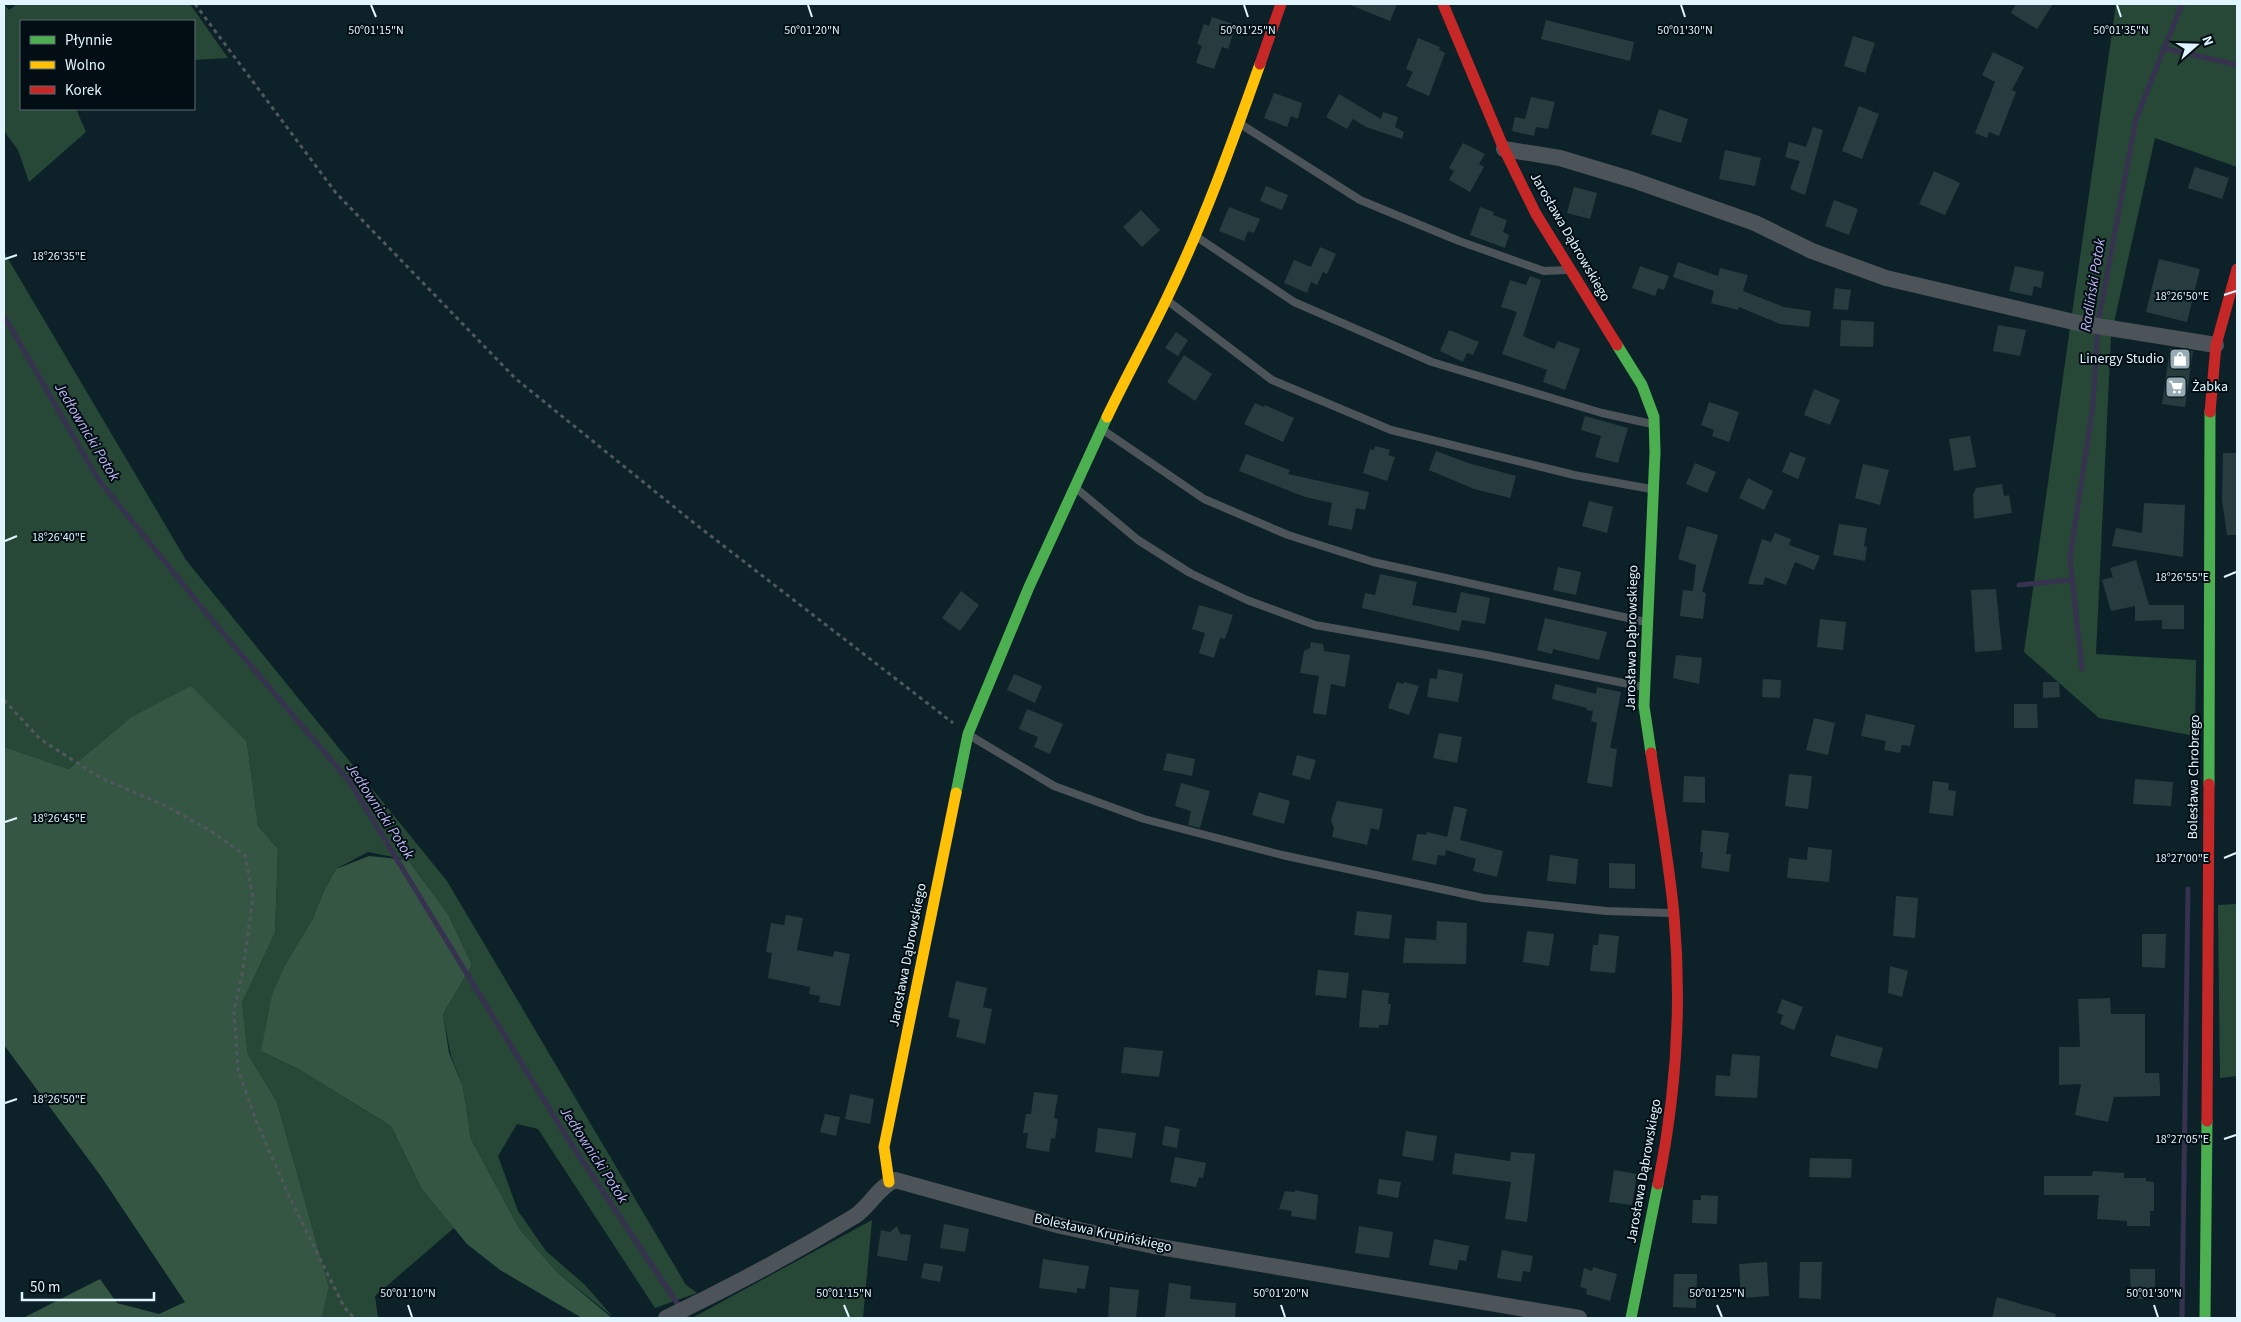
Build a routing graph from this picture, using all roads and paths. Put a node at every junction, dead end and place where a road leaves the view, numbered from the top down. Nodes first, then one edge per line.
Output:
1 (195, 4) edge
2 (1281, 4) edge
3 (1442, 4) edge
4 (1239, 124) junction
5 (1504, 149) junction
6 (1195, 236) junction
7 (2237, 269) edge
8 (1570, 270) junction
9 (1167, 300) junction
10 (2216, 345) junction
11 (1654, 424) junction
12 (1102, 429) junction
13 (1075, 488) junction
14 (1653, 489) junction
15 (1646, 622) junction
16 (1644, 687) junction
17 (4, 700) edge
18 (968, 734) junction
19 (1674, 914) junction
20 (889, 1182) junction
21 (354, 1318) edge
22 (666, 1318) edge
23 (1579, 1318) edge
24 (1631, 1318) edge
25 (2205, 1318) edge

1 - 18 path
2 - 4 street, Jarosława Dąbrowskiego
3 - 5 street, Jarosława Dąbrowskiego
4 - 6 street, Jarosława Dąbrowskiego
4 - 8 lane
5 - 8 street, Jarosława Dąbrowskiego
5 - 10 street
6 - 9 street, Jarosława Dąbrowskiego
6 - 11 lane
7 - 10 street, Bolesława Chrobrego
8 - 11 street, Jarosława Dąbrowskiego
9 - 12 street, Jarosława Dąbrowskiego
9 - 14 lane
10 - 25 street, Bolesława Chrobrego
11 - 14 street, Jarosława Dąbrowskiego
12 - 13 street, Jarosława Dąbrowskiego
12 - 15 lane
13 - 16 lane
13 - 18 street, Jarosława Dąbrowskiego
14 - 15 street, Jarosława Dąbrowskiego
15 - 16 street, Jarosława Dąbrowskiego
16 - 19 street, Jarosława Dąbrowskiego
17 - 21 path
18 - 19 lane
18 - 20 street, Jarosława Dąbrowskiego
19 - 24 street, Jarosława Dąbrowskiego
20 - 22 street
20 - 23 street, Bolesława Krupińskiego

